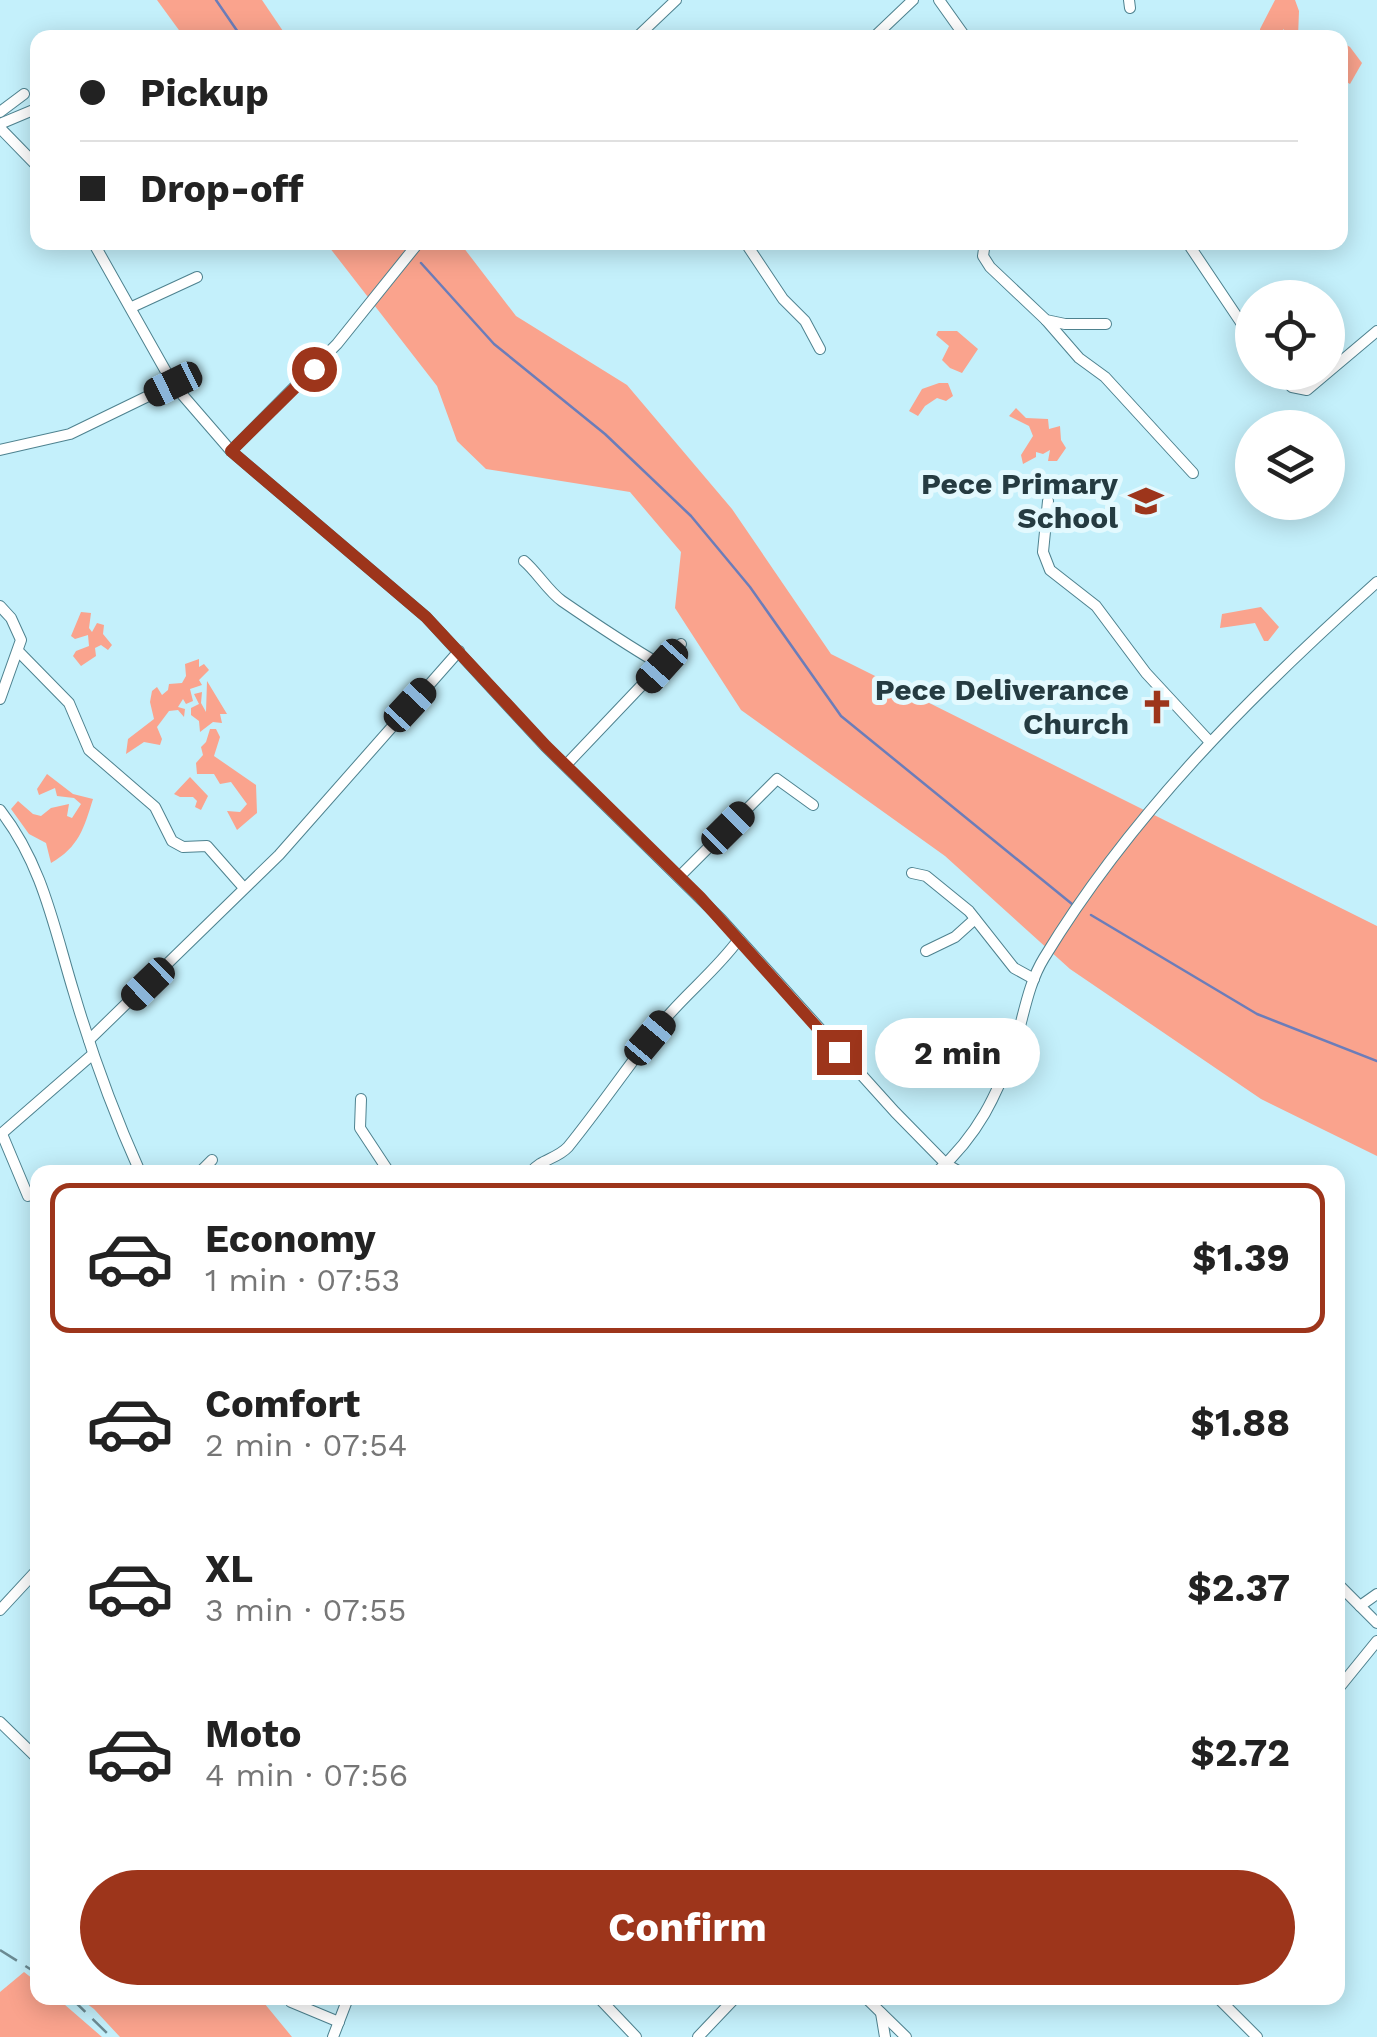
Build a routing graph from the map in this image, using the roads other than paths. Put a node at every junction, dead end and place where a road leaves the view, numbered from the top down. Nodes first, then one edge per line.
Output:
1 (676, 0) edge
2 (913, 0) edge
3 (939, 0) edge
4 (644, 30) edge
5 (882, 30) edge
6 (960, 30) edge
7 (24, 94) dead end
8 (0, 112) edge
9 (30, 112) edge
10 (0, 126) edge
11 (30, 159) edge
12 (99, 250) edge
13 (413, 250) edge
14 (749, 250) edge
15 (984, 250) edge
16 (1193, 250) edge
17 (197, 277) dead end
18 (132, 308) junction
19 (1235, 313) edge
20 (1046, 320) junction
21 (1106, 324) dead end
22 (1377, 331) edge
23 (820, 349) dead end
24 (1345, 358) edge
25 (173, 384) junction
26 (0, 450) edge
27 (231, 451) junction
28 (1192, 474) dead end
29 (1048, 501) dead end
30 (524, 561) dead end
31 (1377, 582) edge
32 (0, 606) edge
33 (681, 644) dead end
34 (459, 651) junction
35 (20, 652) junction
36 (662, 666) junction
37 (0, 700) edge
38 (1210, 742) junction
39 (566, 765) junction
40 (813, 805) dead end
41 (0, 810) edge
42 (912, 872) dead end
43 (680, 876) junction
44 (244, 888) junction
45 (976, 919) junction
46 (738, 939) junction
47 (926, 951) dead end
48 (1034, 979) junction
49 (89, 1040) junction
50 (93, 1054) junction
51 (361, 1100) dead end
52 (1, 1135) edge
53 (212, 1160) dead end
54 (946, 1164) joint
55 (137, 1165) edge
56 (207, 1165) edge
57 (384, 1165) edge
58 (538, 1165) edge
59 (28, 1196) dead end
60 (30, 1578) edge
61 (1345, 1591) edge
62 (1377, 1594) edge
63 (1360, 1606) junction
64 (0, 1610) edge
65 (1377, 1623) edge
66 (1377, 1641) edge
67 (1345, 1680) edge
68 (0, 1722) edge
69 (30, 1751) edge
70 (298, 2005) edge
71 (345, 2005) edge
72 (606, 2005) edge
73 (728, 2005) edge
74 (875, 2005) edge
75 (1225, 2005) edge
76 (879, 2008) junction
77 (339, 2022) junction
78 (333, 2037) edge
79 (636, 2037) edge
80 (698, 2037) edge
81 (884, 2037) edge
82 (906, 2037) edge
83 (1258, 2037) edge

1 - 4 street
2 - 5 street
3 - 6 street
7 - 8 street
9 - 10 street
10 - 11 street
12 - 18 street
13 - 27 street
14 - 23 street
15 - 20 street
16 - 19 street
17 - 18 street
18 - 25 street
20 - 21 street
20 - 28 street
22 - 24 street
25 - 26 street
25 - 27 street
27 - 34 street
29 - 38 street
30 - 36 street
31 - 38 street
32 - 35 street
33 - 36 street
34 - 39 street
34 - 44 street
35 - 37 street
35 - 44 street
36 - 39 street
38 - 48 street
39 - 43 street
40 - 43 street
41 - 49 street
42 - 45 street
43 - 46 street
44 - 49 street
45 - 47 street
45 - 48 street
46 - 54 street
46 - 58 street
48 - 54 street
49 - 50 street
50 - 52 street
50 - 55 street
51 - 57 street
52 - 59 street
53 - 56 street
60 - 64 street
61 - 63 street
62 - 63 street
63 - 65 street
66 - 67 street
68 - 69 street
70 - 77 street
71 - 77 street
72 - 79 street
73 - 80 street
74 - 76 street
75 - 83 street
76 - 81 street
76 - 82 street
77 - 78 street

